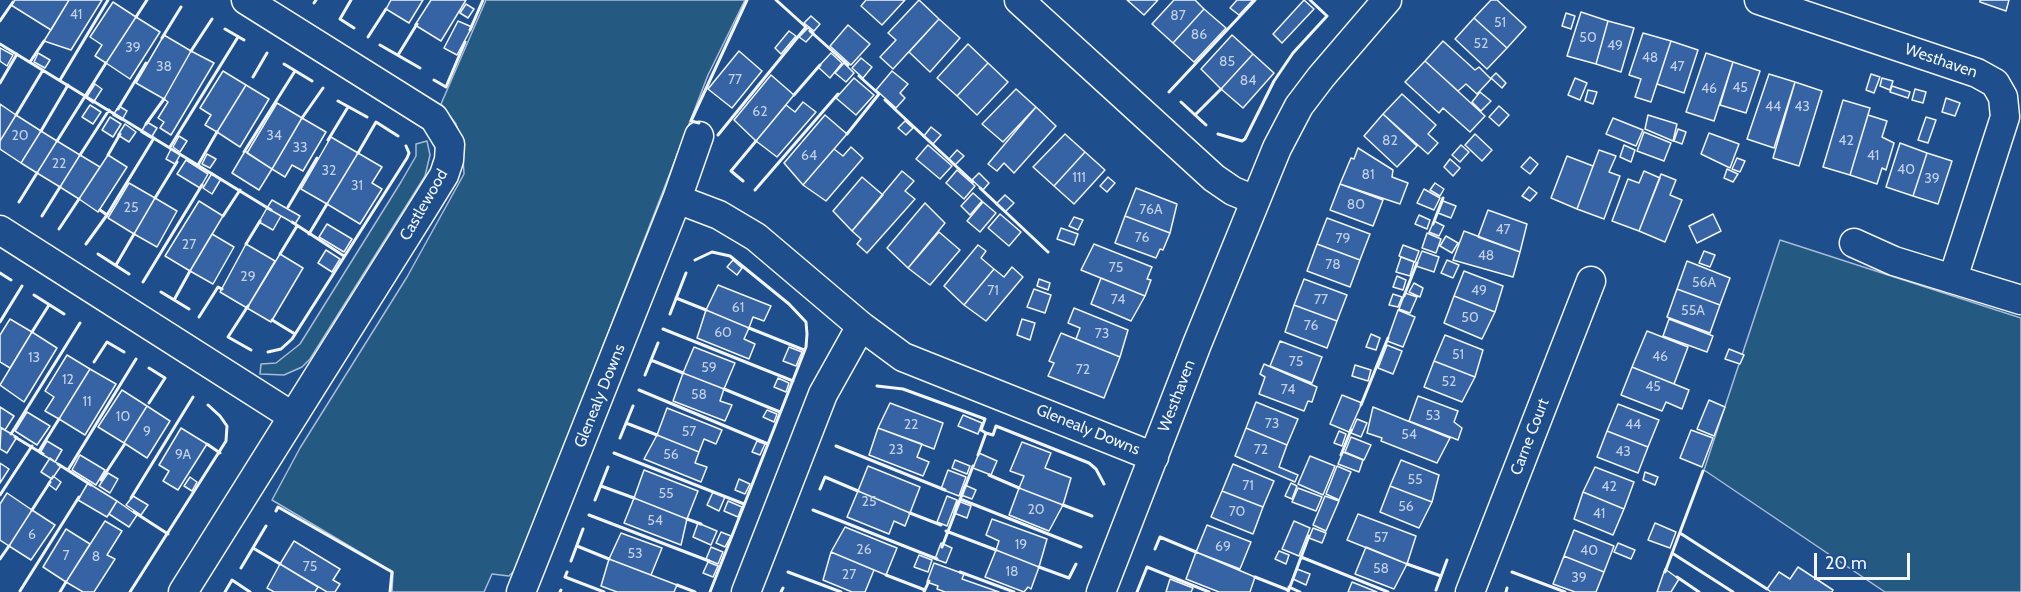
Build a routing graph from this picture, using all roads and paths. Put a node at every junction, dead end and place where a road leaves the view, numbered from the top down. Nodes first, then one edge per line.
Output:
1 (246, 0) edge
2 (1019, 0) edge
3 (1387, 0) edge
4 (1759, 0) edge
5 (699, 136) dead end
6 (677, 199) junction
7 (1255, 200) junction
8 (0, 230) edge
9 (1854, 243) dead end
10 (1953, 278) junction
11 (1591, 282) dead end
12 (2021, 300) edge
13 (861, 326) junction
14 (292, 416) junction
15 (1154, 457) junction
16 (183, 592) edge
17 (521, 592) edge
18 (746, 592) edge
19 (1101, 592) edge
20 (1470, 592) edge

1 - 14 street, Castlewood
2 - 7 street
3 - 7 street, Westhaven
4 - 10 street, Westhaven
5 - 6 street, Glenealy Downs
6 - 13 street, Glenealy Downs
6 - 17 street, Glenealy Downs
7 - 15 street, Westhaven
8 - 14 street
9 - 10 street
10 - 12 street
11 - 20 street, Carne Court
13 - 15 street, Glenealy Downs
13 - 18 street
14 - 16 street, Castlewood
15 - 19 street, Westhaven

